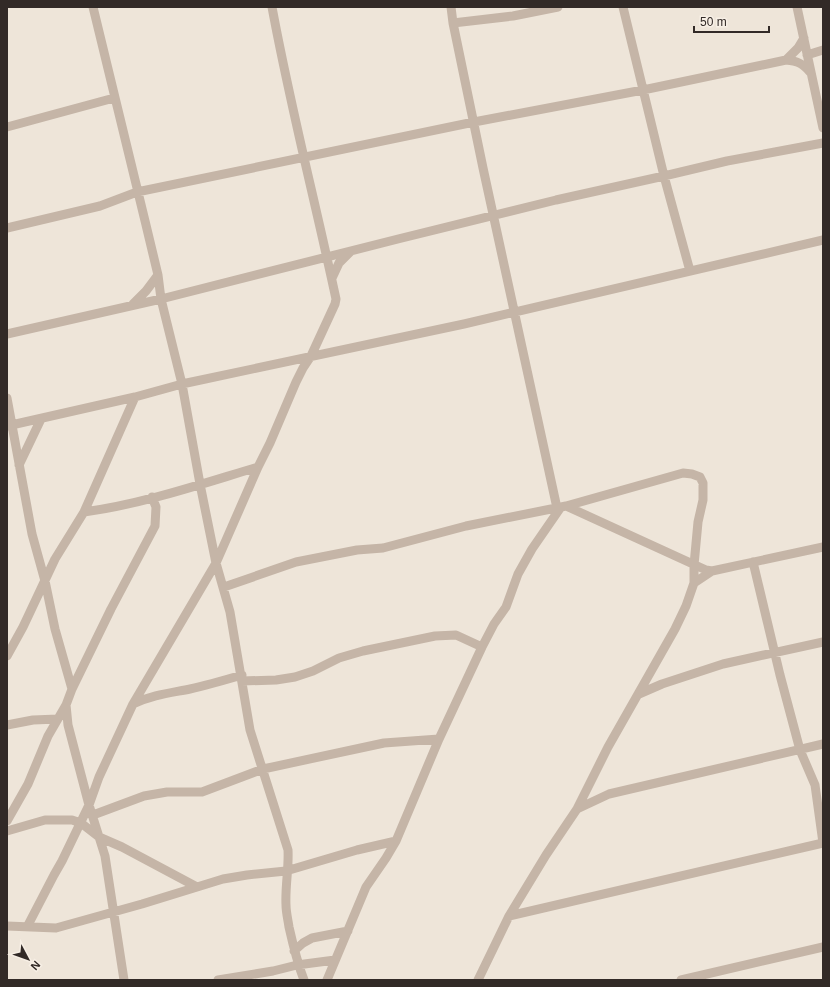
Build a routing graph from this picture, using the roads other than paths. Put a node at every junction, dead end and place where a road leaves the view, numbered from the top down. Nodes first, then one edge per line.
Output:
1 (93, 7) edge
2 (272, 7) edge
3 (451, 7) edge
4 (558, 7) edge
5 (623, 7) edge
6 (797, 7) edge
7 (453, 23) junction
8 (804, 38) junction
9 (823, 50) edge
10 (807, 55) junction
11 (786, 60) junction
12 (810, 72) junction
13 (643, 90) junction
14 (114, 98) junction
15 (474, 122) junction
16 (7, 127) edge
17 (823, 128) edge
18 (823, 143) edge
19 (305, 158) junction
20 (664, 176) junction
21 (137, 192) junction
22 (494, 215) junction
23 (7, 228) edge
24 (823, 240) edge
25 (352, 250) junction
26 (327, 256) junction
27 (690, 271) junction
28 (158, 275) junction
29 (332, 278) junction
30 (161, 299) junction
31 (130, 305) junction
32 (515, 312) junction
33 (7, 334) edge
34 (311, 356) junction
35 (182, 384) junction
36 (135, 397) junction
37 (7, 398) edge
38 (41, 419) junction
39 (10, 426) edge
40 (19, 464) junction
41 (258, 467) junction
42 (200, 484) junction
43 (152, 497) junction
44 (561, 507) junction
45 (84, 512) junction
46 (823, 547) edge
47 (753, 562) junction
48 (216, 563) junction
49 (694, 565) junction
50 (712, 571) junction
51 (45, 581) junction
52 (694, 583) junction
53 (224, 587) junction
54 (823, 642) edge
55 (482, 647) junction
56 (775, 652) junction
57 (7, 656) edge
58 (242, 678) junction
59 (72, 689) junction
60 (639, 694) junction
61 (133, 704) junction
62 (66, 705) junction
63 (58, 719) junction
64 (7, 725) edge
65 (439, 739) junction
66 (823, 744) edge
67 (800, 750) junction
68 (263, 769) junction
69 (89, 805) junction
70 (577, 809) junction
71 (93, 815) junction
72 (7, 821) edge
73 (81, 823) junction
74 (7, 830) edge
75 (99, 837) junction
76 (396, 841) junction
77 (823, 843) edge
78 (286, 871) junction
79 (197, 887) junction
80 (115, 912) junction
81 (509, 916) junction
82 (7, 926) edge
83 (27, 927) junction
84 (348, 931) junction
85 (823, 947) edge
86 (294, 951) junction
87 (335, 960) junction
88 (298, 965) junction
89 (247, 978) edge
90 (124, 980) edge
91 (218, 980) edge
92 (304, 980) edge
93 (327, 980) edge
94 (478, 980) edge
95 (681, 980) edge

1 - 14 street
2 - 19 street
3 - 7 street
4 - 7 street
5 - 13 street
6 - 8 street
7 - 15 street
8 - 10 street
8 - 11 street
9 - 10 street
10 - 12 street
11 - 12 street
11 - 13 street
12 - 17 street
13 - 15 street
13 - 20 street
14 - 16 street
14 - 21 street
15 - 19 street
15 - 22 street
18 - 20 street
19 - 21 street
19 - 26 street
20 - 22 street
20 - 27 street
21 - 23 street
21 - 28 street
22 - 25 street
22 - 32 street
24 - 27 street
25 - 26 street
25 - 29 street
26 - 29 street
26 - 30 street
27 - 32 street
28 - 30 street
28 - 31 street
29 - 34 street
30 - 31 street
30 - 35 street
31 - 33 street
32 - 34 street
32 - 44 street
34 - 35 street
34 - 41 street
35 - 36 street
35 - 42 street
36 - 38 street
36 - 45 street
37 - 39 street
38 - 39 street
38 - 40 street
39 - 40 street
40 - 51 street
41 - 42 street
41 - 48 street
42 - 43 street
42 - 48 street
43 - 45 street
43 - 59 street
44 - 49 street
44 - 49 street
44 - 53 street
44 - 55 street
45 - 51 street
46 - 47 street
47 - 50 street
47 - 56 street
48 - 53 street
48 - 61 street
49 - 50 street
49 - 52 street
50 - 52 street
51 - 57 street
51 - 59 street
52 - 60 street
53 - 58 street
54 - 56 street
55 - 58 street
55 - 65 street
56 - 60 street
56 - 67 street
58 - 61 street
58 - 68 street
59 - 62 street
60 - 70 street
61 - 69 street
62 - 63 street
62 - 69 street
63 - 64 street
63 - 72 street
65 - 68 street
65 - 76 street
66 - 67 street
67 - 70 street
67 - 77 street
68 - 71 street
68 - 78 street
69 - 71 street
69 - 73 street
70 - 81 street
71 - 75 street
73 - 74 street
73 - 75 street
73 - 83 street
75 - 79 street
75 - 80 street
76 - 78 street
76 - 84 street
77 - 81 street
78 - 79 street
78 - 86 street
79 - 80 street
80 - 83 street
80 - 90 street
81 - 94 street
82 - 83 street
84 - 86 street
84 - 87 street
85 - 95 street
86 - 88 street
87 - 88 street
87 - 93 street
88 - 89 street
88 - 92 street
89 - 91 street

